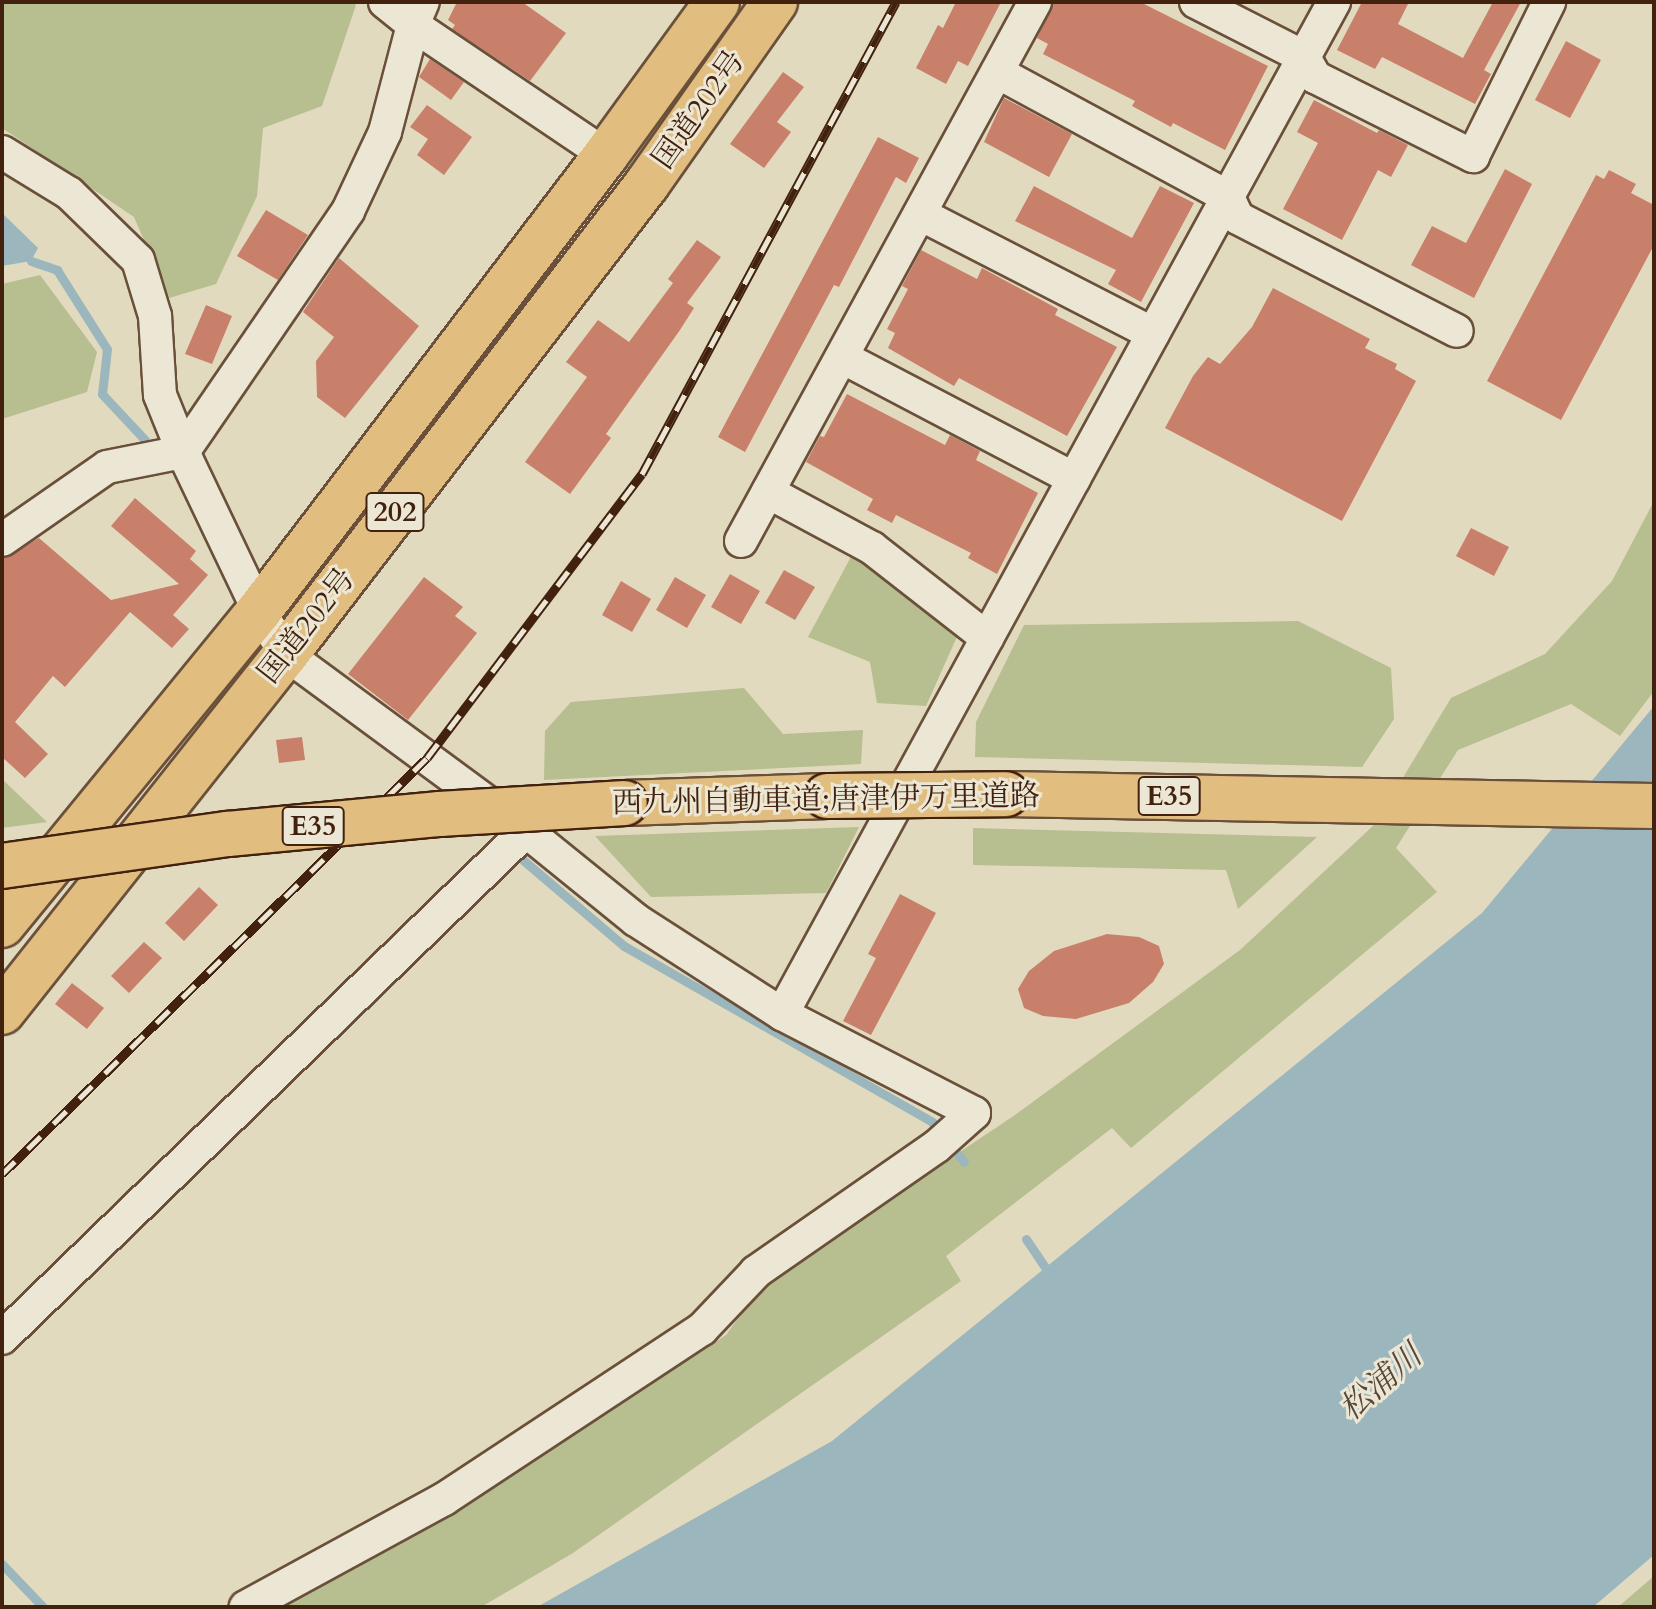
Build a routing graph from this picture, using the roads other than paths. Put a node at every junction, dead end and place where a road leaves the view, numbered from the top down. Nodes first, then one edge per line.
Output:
1 (385, 2) edge
2 (717, 2) edge
3 (775, 2) edge
4 (1035, 2) edge
5 (1196, 2) edge
6 (1334, 2) edge
7 (1549, 2) edge
8 (418, 14) edge
9 (1304, 57) junction
10 (997, 72) junction
11 (2, 152) edge
12 (606, 155) junction
13 (1228, 197) junction
14 (920, 214) junction
15 (1457, 331) dead end
16 (1153, 334) junction
17 (842, 357) junction
18 (183, 452) junction
19 (1074, 479) junction
20 (768, 492) junction
21 (2, 540) edge
22 (741, 541) dead end
23 (259, 611) junction
24 (987, 638) junction
25 (286, 654) junction
26 (1654, 806) edge
27 (526, 831) junction
28 (2, 866) edge
29 (2, 925) edge
30 (2, 1012) edge
31 (782, 1014) junction
32 (2, 1338) edge
33 (246, 1607) edge

1 - 8 street
2 - 12 highway, 国道202号 / 202
3 - 25 highway, 国道202号 / 202
4 - 10 street
5 - 9 street
6 - 9 street
7 - 9 street
8 - 12 street
8 - 18 street
9 - 13 street
10 - 13 street
10 - 14 street
11 - 18 street
12 - 23 highway, 国道202号 / 202
13 - 15 street
13 - 16 street
14 - 16 street
14 - 17 street
16 - 19 street
17 - 19 street
17 - 20 street
18 - 21 street
18 - 23 street
19 - 24 street
20 - 22 street
20 - 24 street
23 - 25 street
23 - 29 highway, 国道202号 / 202
24 - 31 street
25 - 27 street
25 - 30 highway, 国道202号 / 202
26 - 28 highway, 西九州自動車道;唐津伊万里道路 / E35, bridge
27 - 31 street
27 - 32 street
31 - 33 street

